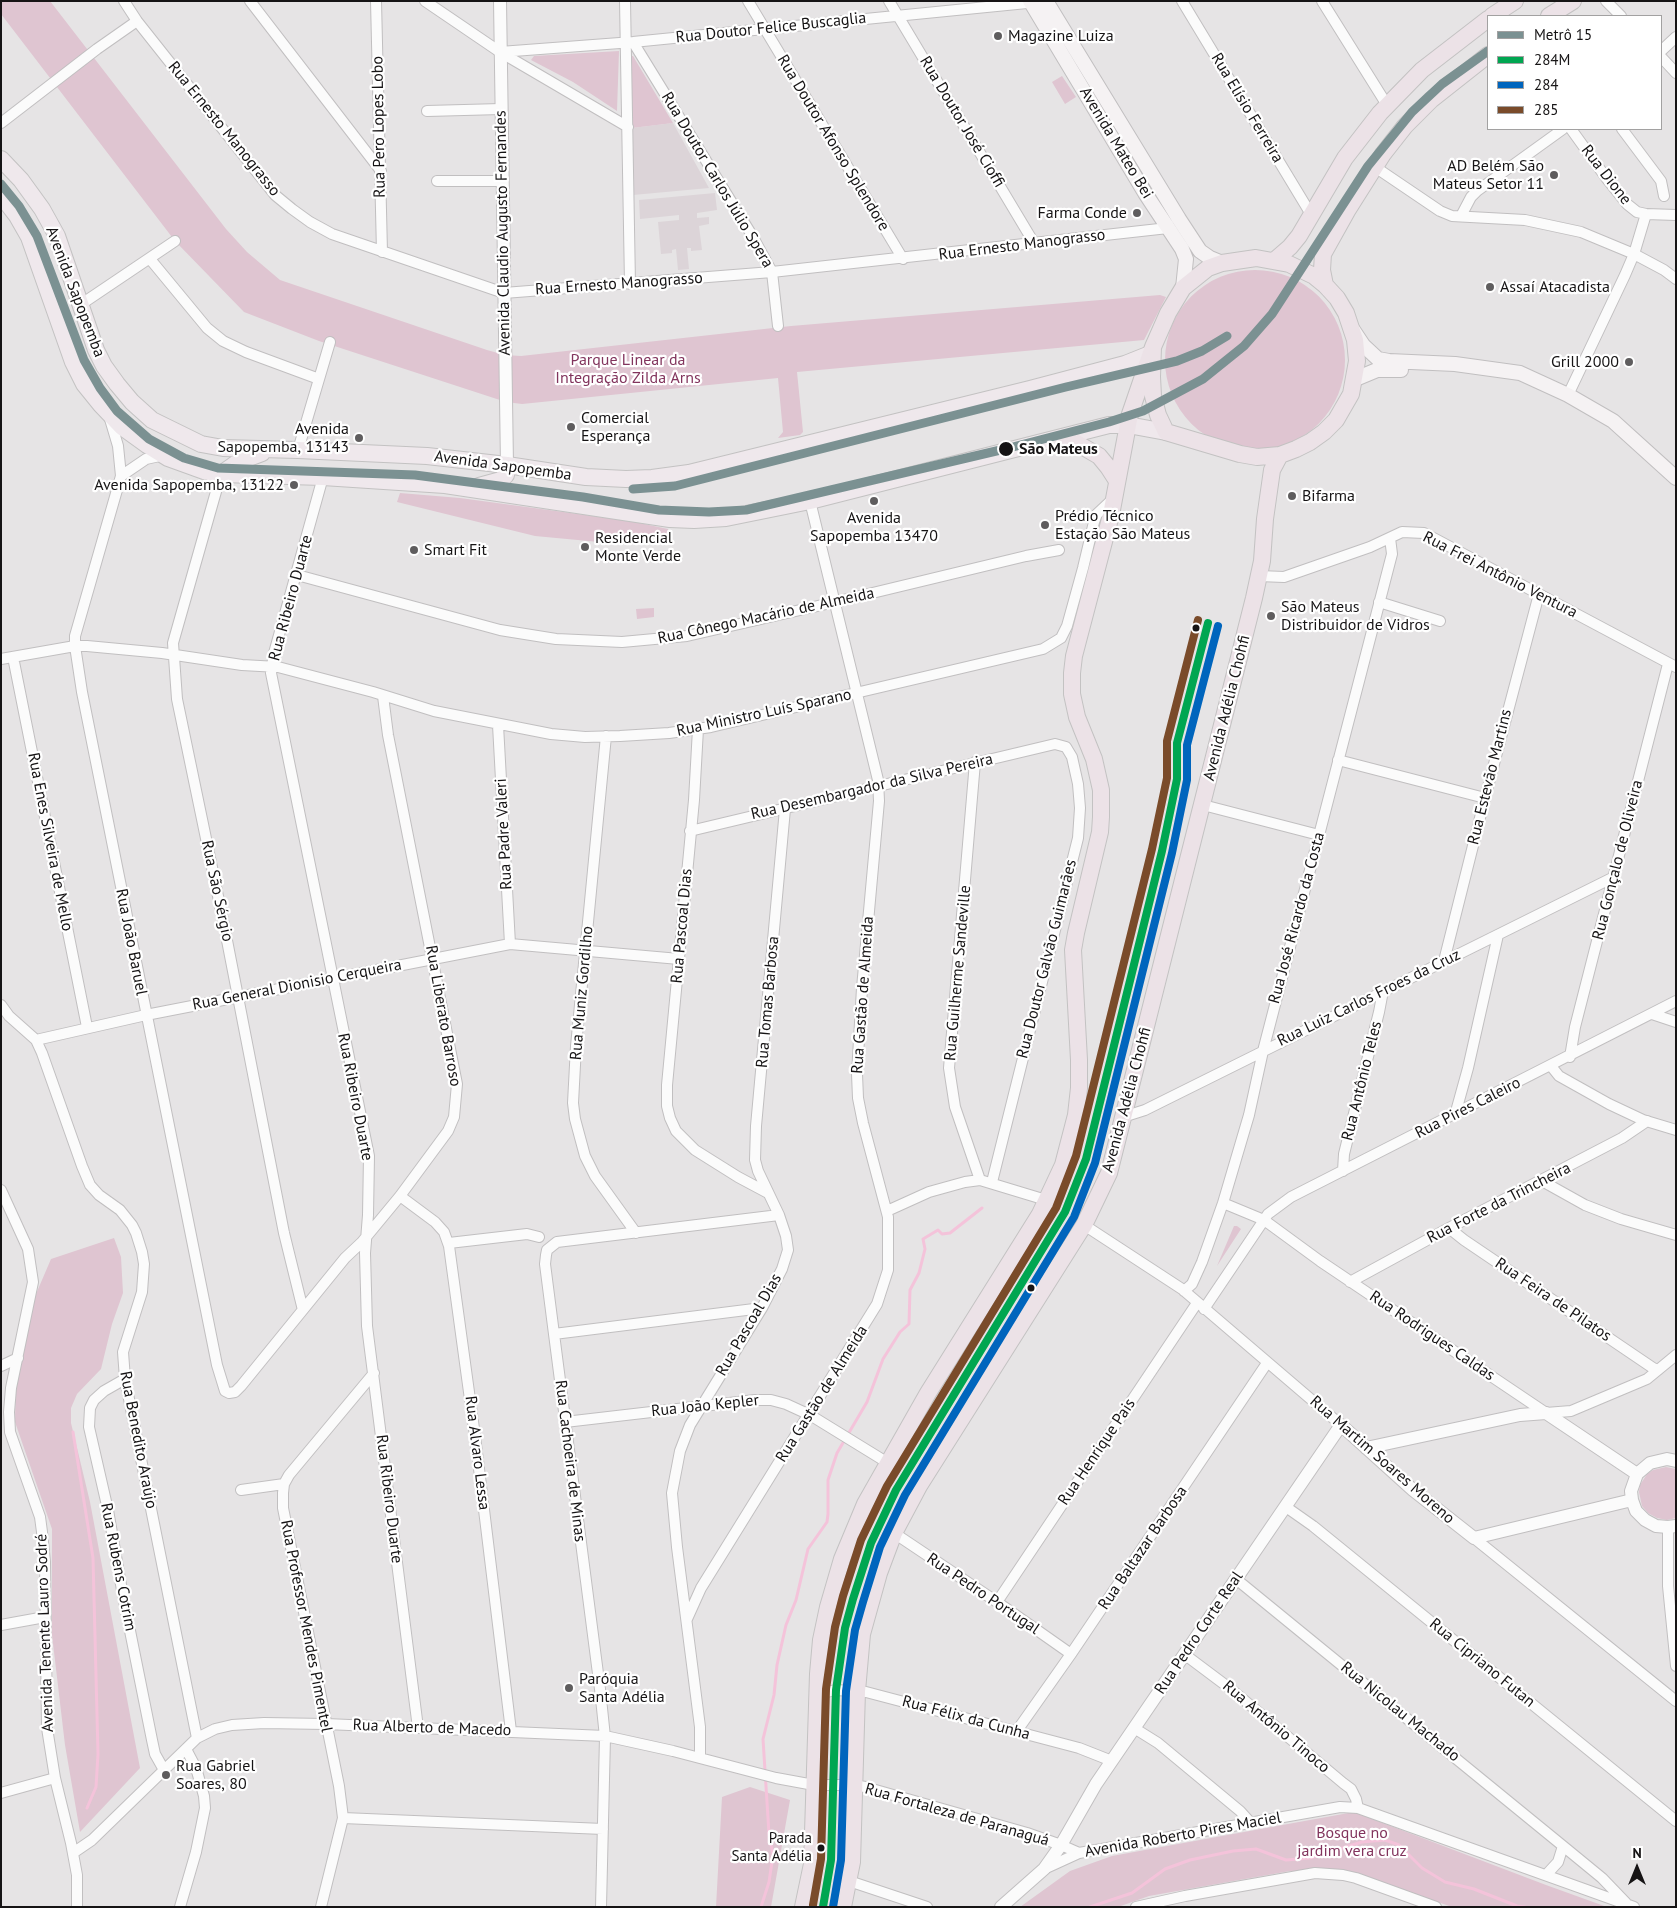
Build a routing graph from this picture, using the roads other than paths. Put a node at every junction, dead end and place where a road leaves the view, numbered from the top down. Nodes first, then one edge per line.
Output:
1 (124, 1) edge
2 (250, 1) edge
3 (376, 1) edge
4 (425, 1) edge
5 (500, 1) edge
6 (625, 1) edge
7 (748, 1) edge
8 (889, 1) edge
9 (1046, 1) edge
10 (1182, 1) edge
11 (1322, 1) edge
12 (1515, 1) edge
13 (1573, 1) edge
14 (1606, 1) edge
15 (1033, 2) edge
16 (1494, 15) edge
17 (1551, 15) edge
18 (1620, 15) edge
19 (898, 16) junction
20 (1487, 20) edge
21 (137, 21) junction
22 (764, 28) junction
23 (1676, 37) edge
24 (630, 42) junction
25 (1662, 50) edge
26 (500, 52) junction
27 (1487, 56) edge
28 (1662, 58) edge
29 (1676, 73) edge
30 (1387, 105) junction
31 (501, 109) junction
32 (427, 111) dead end
33 (1, 123) edge
34 (628, 127) junction
35 (1561, 130) edge
36 (1573, 130) edge
37 (1623, 130) edge
38 (1, 159) edge
39 (1375, 167) junction
40 (380, 171) junction
41 (502, 181) junction
42 (437, 182) dead end
43 (1, 195) edge
44 (1664, 196) dead end
45 (1646, 214) junction
46 (1312, 216) junction
47 (1461, 216) junction
48 (1676, 216) edge
49 (1168, 228) junction
50 (175, 241) dead end
51 (1034, 243) junction
52 (382, 252) junction
53 (1634, 254) junction
54 (904, 258) junction
55 (150, 259) junction
56 (1275, 260) junction
57 (1222, 262) junction
58 (772, 272) junction
59 (1676, 279) edge
60 (630, 284) junction
61 (1325, 285) junction
62 (1183, 288) junction
63 (504, 293) junction
64 (80, 305) junction
65 (778, 326) dead end
66 (1353, 329) junction
67 (330, 342) dead end
68 (1152, 350) junction
69 (1529, 378) junction
70 (320, 379) junction
71 (1354, 380) junction
72 (1568, 395) junction
73 (106, 411) junction
74 (1128, 425) junction
75 (1166, 432) junction
76 (1066, 436) junction
77 (216, 447) junction
78 (276, 450) junction
79 (298, 450) junction
80 (164, 455) junction
81 (392, 455) junction
82 (1280, 455) junction
83 (507, 465) junction
84 (221, 474) junction
85 (121, 476) junction
86 (324, 477) junction
87 (1676, 478) edge
88 (1117, 481) junction
89 (452, 486) junction
90 (1114, 498) junction
91 (810, 501) junction
92 (1390, 538) junction
93 (1059, 550) dead end
94 (297, 575) junction
95 (1259, 576) junction
96 (1539, 594) junction
97 (835, 602) junction
98 (1379, 602) junction
99 (1440, 621) dead end
100 (76, 646) junction
101 (173, 655) junction
102 (13, 657) junction
103 (1, 659) edge
104 (1672, 665) edge
105 (272, 667) junction
106 (856, 693) junction
107 (383, 696) junction
108 (498, 725) junction
109 (698, 729) junction
110 (606, 736) junction
111 (1055, 744) joint
112 (1338, 760) junction
113 (975, 762) junction
114 (878, 785) junction
115 (1485, 798) junction
116 (1203, 805) junction
117 (785, 809) junction
118 (690, 831) junction
119 (1319, 835) junction
120 (1614, 877) junction
121 (1498, 934) junction
122 (510, 944) junction
123 (586, 950) junction
124 (432, 959) junction
125 (679, 959) junction
126 (1444, 961) junction
127 (332, 978) junction
128 (1383, 991) junction
129 (238, 997) junction
130 (1676, 1002) edge
131 (1, 1005) edge
132 (1652, 1014) junction
133 (146, 1015) junction
134 (1676, 1022) edge
135 (87, 1027) junction
136 (36, 1040) junction
137 (1263, 1051) junction
138 (1570, 1056) junction
139 (1551, 1066) junction
140 (1455, 1115) junction
141 (1123, 1117) junction
142 (1647, 1121) junction
143 (1676, 1130) edge
144 (1343, 1171) junction
145 (980, 1180) junction
146 (1542, 1181) junction
147 (992, 1182) junction
148 (1, 1190) edge
149 (768, 1193) junction
150 (400, 1196) junction
151 (1046, 1200) junction
152 (1223, 1203) junction
153 (886, 1211) junction
154 (779, 1215) junction
155 (1264, 1220) junction
156 (1084, 1225) junction
157 (1449, 1228) junction
158 (636, 1233) junction
159 (1676, 1235) edge
160 (367, 1236) junction
161 (539, 1237) dead end
162 (449, 1243) junction
163 (1350, 1282) junction
164 (1184, 1291) junction
165 (1201, 1306) junction
166 (762, 1308) junction
167 (303, 1310) junction
168 (554, 1334) junction
169 (1676, 1355) edge
170 (18, 1358) junction
171 (1268, 1363) junction
172 (1, 1366) edge
173 (1658, 1370) junction
174 (374, 1373) junction
175 (125, 1378) junction
176 (240, 1386) joint
177 (701, 1406) junction
178 (1546, 1413) junction
179 (810, 1415) junction
180 (565, 1422) junction
181 (1341, 1425) junction
182 (1366, 1448) junction
183 (1676, 1461) edge
184 (888, 1463) junction
185 (1637, 1474) junction
186 (284, 1484) junction
187 (241, 1490) dead end
188 (1632, 1500) junction
189 (1286, 1507) junction
190 (1672, 1527) edge
191 (894, 1533) junction
192 (1474, 1538) junction
193 (1672, 1550) edge
194 (1236, 1579) junction
195 (997, 1602) junction
196 (44, 1617) junction
197 (687, 1619) junction
198 (1, 1625) edge
199 (1071, 1654) junction
200 (1184, 1654) junction
201 (1676, 1666) edge
202 (857, 1691) junction
203 (817, 1694) junction
204 (1675, 1698) edge
205 (326, 1724) junction
206 (418, 1728) junction
207 (1134, 1728) junction
208 (511, 1731) junction
209 (1016, 1732) junction
210 (605, 1736) junction
211 (197, 1738) junction
212 (186, 1749) junction
213 (700, 1758) junction
214 (1112, 1761) junction
215 (164, 1770) junction
216 (55, 1778) junction
217 (814, 1785) junction
218 (834, 1785) joint
219 (854, 1786) junction
220 (1, 1793) edge
221 (1358, 1808) junction
222 (343, 1818) junction
223 (1250, 1822) junction
224 (1676, 1822) edge
225 (602, 1829) junction
226 (1061, 1845) junction
227 (1563, 1846) junction
228 (74, 1853) junction
229 (1079, 1853) junction
230 (1044, 1869) junction
231 (1546, 1875) junction
232 (849, 1881) junction
233 (1166, 1903) edge
234 (1631, 1905) edge
235 (77, 1907) edge
236 (180, 1907) edge
237 (322, 1907) edge
238 (601, 1907) edge
239 (803, 1907) edge
240 (843, 1907) edge
241 (927, 1907) edge
242 (1000, 1907) edge
243 (1136, 1907) edge
244 (1436, 1907) edge

1 - 21 street, Rua Ernesto Manograsso
2 - 40 street
3 - 40 street, Rua Pero Lopes Lobo
4 - 26 street
5 - 26 street, Avenida Claudio Augusto Fernandes
6 - 24 street
7 - 22 street, Rua Doutor Afonso Splendore
8 - 19 street, Rua Doutor José Cioffi
9 - 57 main road, Avenida Mateo Bei
10 - 46 street, Rua Elísio Ferreira
11 - 30 street
12 - 16 highway
13 - 17 highway
14 - 18 street
15 - 19 street, Rua Doutor Felice Buscaglia
15 - 49 main road, Avenida Mateo Bei
19 - 22 street, Rua Doutor Felice Buscaglia
19 - 51 street, Rua Doutor José Cioffi
20 - 30 highway
21 - 33 street
21 - 52 street, Rua Ernesto Manograsso
22 - 24 street, Rua Doutor Felice Buscaglia
22 - 54 street, Rua Doutor Afonso Splendore
23 - 25 street
24 - 26 street, Rua Doutor Felice Buscaglia
24 - 34 street
24 - 58 street, Rua Doutor Carlos Júlio Spera
26 - 31 street, Avenida Claudio Augusto Fernandes
26 - 34 street
27 - 39 highway
28 - 29 street
30 - 46 highway
31 - 32 street
31 - 41 street, Avenida Claudio Augusto Fernandes
34 - 60 street
35 - 47 street
36 - 45 street, Rua Dione
37 - 44 street
38 - 64 main road, Avenida Sapopemba
39 - 47 street
39 - 61 highway
40 - 52 street, Rua Pero Lopes Lobo
41 - 42 street
41 - 63 street, Avenida Claudio Augusto Fernandes
43 - 73 main road, Avenida Sapopemba
45 - 48 street, Rua Dione
45 - 53 street
46 - 56 highway
47 - 53 street
49 - 51 street, Rua Ernesto Manograsso
49 - 62 main road, Avenida Mateo Bei
50 - 55 street
51 - 54 street, Rua Ernesto Manograsso
52 - 63 street, Rua Ernesto Manograsso
53 - 59 street
53 - 72 street
54 - 58 street, Rua Ernesto Manograsso
55 - 64 street
55 - 70 street
56 - 57 highway
56 - 61 highway
57 - 62 highway
58 - 60 street, Rua Ernesto Manograsso
58 - 65 street, Rua Doutor Carlos Júlio Spera
60 - 63 street, Rua Ernesto Manograsso
61 - 66 highway
62 - 68 highway
63 - 83 street, Avenida Claudio Augusto Fernandes
64 - 77 main road, Avenida Sapopemba
66 - 69 main road
66 - 71 highway
67 - 70 street
68 - 74 highway
68 - 75 highway
68 - 83 main road, Avenida Sapopemba
69 - 71 main road
69 - 72 main road
70 - 79 street
71 - 82 highway
72 - 87 main road
73 - 80 main road, Avenida Sapopemba
73 - 85 street, Rua João Baruel
74 - 75 main road, Avenida Sapopemba
74 - 76 main road, Avenida Sapopemba
74 - 88 highway
75 - 82 highway
76 - 88 highway
76 - 91 main road, Avenida Sapopemba
77 - 78 main road, Avenida Sapopemba
77 - 84 main road
78 - 79 main road, Avenida Sapopemba
78 - 84 main road
79 - 81 main road, Avenida Sapopemba
80 - 84 main road, Avenida Sapopemba
80 - 85 street
81 - 83 main road, Avenida Sapopemba
81 - 86 main road
82 - 95 highway, Avenida Adélia Chohfi
83 - 89 main road
84 - 86 main road, Avenida Sapopemba
84 - 101 street, Rua São Sérgio
85 - 100 street, Rua João Baruel
86 - 89 main road, Avenida Sapopemba
86 - 94 street, Rua Ribeiro Duarte
88 - 90 highway
89 - 91 main road, Avenida Sapopemba
90 - 106 street, Rua Ministro Luís Sparano
90 - 151 highway
91 - 97 street, Rua Gastão de Almeida
92 - 95 street, Rua Frei Antônio Ventura
92 - 96 street, Rua Frei Antônio Ventura
92 - 98 street, Rua José Ricardo da Costa
93 - 97 street, Rua Cônego Macário de Almeida
94 - 97 street, Rua Cônego Macário de Almeida
94 - 105 street, Rua Ribeiro Duarte
95 - 116 highway, Avenida Adélia Chohfi
96 - 104 street, Rua Frei Antônio Ventura
96 - 115 street, Rua Estevão Martins
97 - 106 street, Rua Gastão de Almeida
98 - 99 street
98 - 112 street, Rua José Ricardo da Costa
100 - 101 street, Rua Ministro Luís Sparano
100 - 102 street, Rua Ministro Luís Sparano
100 - 133 street, Rua João Baruel
101 - 105 street, Rua Ministro Luís Sparano
101 - 129 street, Rua São Sérgio
102 - 103 street, Rua Ministro Luís Sparano
102 - 135 street, Rua Enes Silveira de Mello
104 - 120 street, Rua Gonçalo de Oliveira
105 - 107 street, Rua Ministro Luís Sparano
105 - 127 street, Rua Ribeiro Duarte
106 - 109 street, Rua Ministro Luís Sparano
106 - 114 street, Rua Gastão de Almeida
107 - 108 street, Rua Ministro Luís Sparano
107 - 124 street, Rua Liberato Barroso
108 - 110 street, Rua Ministro Luís Sparano
108 - 122 street, Rua Padre Valeri
109 - 110 street, Rua Ministro Luís Sparano
109 - 118 street, Rua Pascoal Dias
110 - 123 street, Rua Muniz Gordilho
111 - 113 street, Rua Desembargador da Silva Pereira
111 - 147 street, Rua Doutor Galvão Guimarães
112 - 115 street
112 - 119 street, Rua José Ricardo da Costa
113 - 114 street, Rua Desembargador da Silva Pereira
113 - 145 street, Rua Guilherme Sandeville
114 - 117 street, Rua Desembargador da Silva Pereira
114 - 153 street, Rua Gastão de Almeida
115 - 126 street, Rua Estevão Martins
116 - 119 street
116 - 141 highway, Avenida Adélia Chohfi
117 - 118 street, Rua Desembargador da Silva Pereira
117 - 149 street, Rua Tomas Barbosa
118 - 125 street, Rua Pascoal Dias
119 - 137 street, Rua José Ricardo da Costa
120 - 121 street, Rua Luiz Carlos Froes da Cruz
120 - 138 street, Rua Gonçalo de Oliveira
121 - 126 street, Rua Luiz Carlos Froes da Cruz
121 - 140 street
122 - 123 street, Rua General Dionisio Cerqueira
122 - 124 street, Rua General Dionisio Cerqueira
123 - 125 street, Rua General Dionisio Cerqueira
123 - 158 street, Rua Muniz Gordilho
124 - 127 street, Rua General Dionisio Cerqueira
124 - 150 street, Rua Liberato Barroso
125 - 149 street, Rua Pascoal Dias
126 - 128 street, Rua Luiz Carlos Froes da Cruz
127 - 129 street, Rua General Dionisio Cerqueira
127 - 160 street, Rua Ribeiro Duarte
128 - 137 street, Rua Luiz Carlos Froes da Cruz
128 - 144 street, Rua Antônio Teles
129 - 133 street, Rua General Dionisio Cerqueira
129 - 167 street, Rua São Sérgio
130 - 132 street, Rua Pires Caleiro
131 - 136 street, Rua Benedito Araújo
132 - 134 street
132 - 138 street, Rua Pires Caleiro
133 - 135 street, Rua General Dionisio Cerqueira
133 - 176 street, Rua João Baruel
135 - 136 street, Rua General Dionisio Cerqueira
136 - 175 street, Rua Benedito Araújo
137 - 141 street, Rua Luiz Carlos Froes da Cruz
137 - 152 street, Rua José Ricardo da Costa
138 - 139 street, Rua Pires Caleiro
139 - 140 street, Rua Pires Caleiro
139 - 142 street
140 - 144 street, Rua Pires Caleiro
141 - 156 highway, Avenida Adélia Chohfi
142 - 143 street
142 - 146 street, Rua Forte da Trincheira
144 - 155 street, Rua Pires Caleiro
145 - 147 street
145 - 153 street
146 - 157 street, Rua Forte da Trincheira
146 - 159 street
147 - 151 street
148 - 170 street, Avenida Tenente Lauro Sodré
149 - 154 street, Rua Pascoal Dias
150 - 160 street, Rua Liberato Barroso
150 - 162 street, Rua Alvaro Lessa
151 - 184 highway
152 - 155 street, Rua Rodrigues Caldas
152 - 164 street, Rua José Ricardo da Costa
153 - 179 street, Rua Gastão de Almeida
154 - 158 street, Rua Cachoeira de Minas
154 - 166 street, Rua Pascoal Dias
155 - 163 street, Rua Rodrigues Caldas
155 - 165 street, Rua Henrique Pais
156 - 164 street, Rua Martim Soares Moreno
156 - 191 highway, Avenida Adélia Chohfi
157 - 163 street, Rua Forte da Trincheira
157 - 173 street, Rua Feira de Pilatos
158 - 168 street, Rua Cachoeira de Minas
160 - 167 street, Rua Liberato Barroso
160 - 174 street, Rua Ribeiro Duarte
161 - 162 street
162 - 208 street, Rua Alvaro Lessa
163 - 178 street, Rua Rodrigues Caldas
164 - 165 street, Rua Martim Soares Moreno
165 - 171 street, Rua Martim Soares Moreno
165 - 195 street, Rua Henrique Pais
166 - 168 street
166 - 177 street, Rua Pascoal Dias
167 - 176 street, Rua Liberato Barroso
168 - 180 street, Rua Cachoeira de Minas
169 - 173 street
170 - 172 street
170 - 196 street, Avenida Tenente Lauro Sodré
171 - 181 street, Rua Martim Soares Moreno
171 - 199 street, Rua Baltazar Barbosa
173 - 178 street
174 - 186 street
174 - 206 street, Rua Ribeiro Duarte
175 - 211 street, Rua Benedito Araújo
175 - 215 street, Rua Rubens Cotrim
177 - 179 street, Rua João Kepler
177 - 180 street, Rua João Kepler
177 - 197 street, Rua Pascoal Dias
178 - 182 street
178 - 185 street, Rua Rodrigues Caldas
179 - 184 street, Rua João Kepler
179 - 197 street, Rua Gastão de Almeida
180 - 210 street, Rua Cachoeira de Minas
181 - 182 street, Rua Martim Soares Moreno
181 - 189 street, Rua Pedro Corte Real
182 - 192 street, Rua Martim Soares Moreno
183 - 185 street
184 - 203 highway
185 - 188 street
186 - 187 street
186 - 205 street, Rua Professor Mendes Pimentel
188 - 190 street
188 - 192 street
189 - 194 street, Rua Pedro Corte Real
189 - 224 street, Rua Cipriano Futan
190 - 193 street
191 - 195 street, Rua Pedro Portugal
191 - 202 highway, Avenida Adélia Chohfi
192 - 204 street, Rua Martim Soares Moreno
193 - 201 street
194 - 200 street, Rua Pedro Corte Real
194 - 227 street, Rua Nicolau Machado
195 - 199 street, Rua Pedro Portugal
196 - 198 street
196 - 216 street, Avenida Tenente Lauro Sodré
197 - 213 street, Rua Pascoal Dias
199 - 209 street, Rua Baltazar Barbosa
200 - 207 street, Rua Pedro Corte Real
200 - 221 street, Rua Antônio Tinoco
202 - 203 street, Rua Félix da Cunha
202 - 209 street, Rua Félix da Cunha
202 - 219 highway, Avenida Adélia Chohfi
203 - 217 highway
205 - 206 street, Rua Alberto de Macedo
205 - 211 street, Rua Alberto de Macedo
205 - 222 street, Rua Professor Mendes Pimentel
206 - 208 street, Rua Alberto de Macedo
207 - 214 street, Rua Pedro Corte Real
207 - 223 street
208 - 210 street, Rua Alberto de Macedo
209 - 214 street, Rua Félix da Cunha
210 - 213 street, Rua Alberto de Macedo
210 - 225 street, Rua Cachoeira de Minas
211 - 212 street, Rua Alberto de Macedo
212 - 215 street, Rua Alberto de Macedo
212 - 236 street
213 - 217 street, Rua Alberto de Macedo
214 - 226 street, Rua Pedro Corte Real
215 - 228 street, Rua Alberto de Macedo
216 - 220 street
216 - 228 street, Avenida Tenente Lauro Sodré
217 - 218 street, Rua Alberto de Macedo
217 - 239 highway
218 - 219 street, Rua Fortaleza de Paranaguá
219 - 226 street, Rua Fortaleza de Paranaguá
219 - 232 highway, Avenida Adélia Chohfi
221 - 223 street, Avenida Roberto Pires Maciel
221 - 231 street, Avenida Roberto Pires Maciel
222 - 225 street
222 - 237 street, Rua Professor Mendes Pimentel
223 - 229 street, Avenida Roberto Pires Maciel
225 - 238 street, Rua Cachoeira de Minas
226 - 229 street, Rua Fortaleza de Paranaguá
226 - 230 street, Rua Pedro Corte Real
227 - 231 street
227 - 234 street, Rua Nicolau Machado
228 - 235 street, Avenida Tenente Lauro Sodré
229 - 230 street, Avenida Roberto Pires Maciel
230 - 242 street, Avenida Roberto Pires Maciel
231 - 234 street, Avenida Roberto Pires Maciel
232 - 240 highway, Avenida Adélia Chohfi
232 - 241 street
233 - 243 street
233 - 244 street

